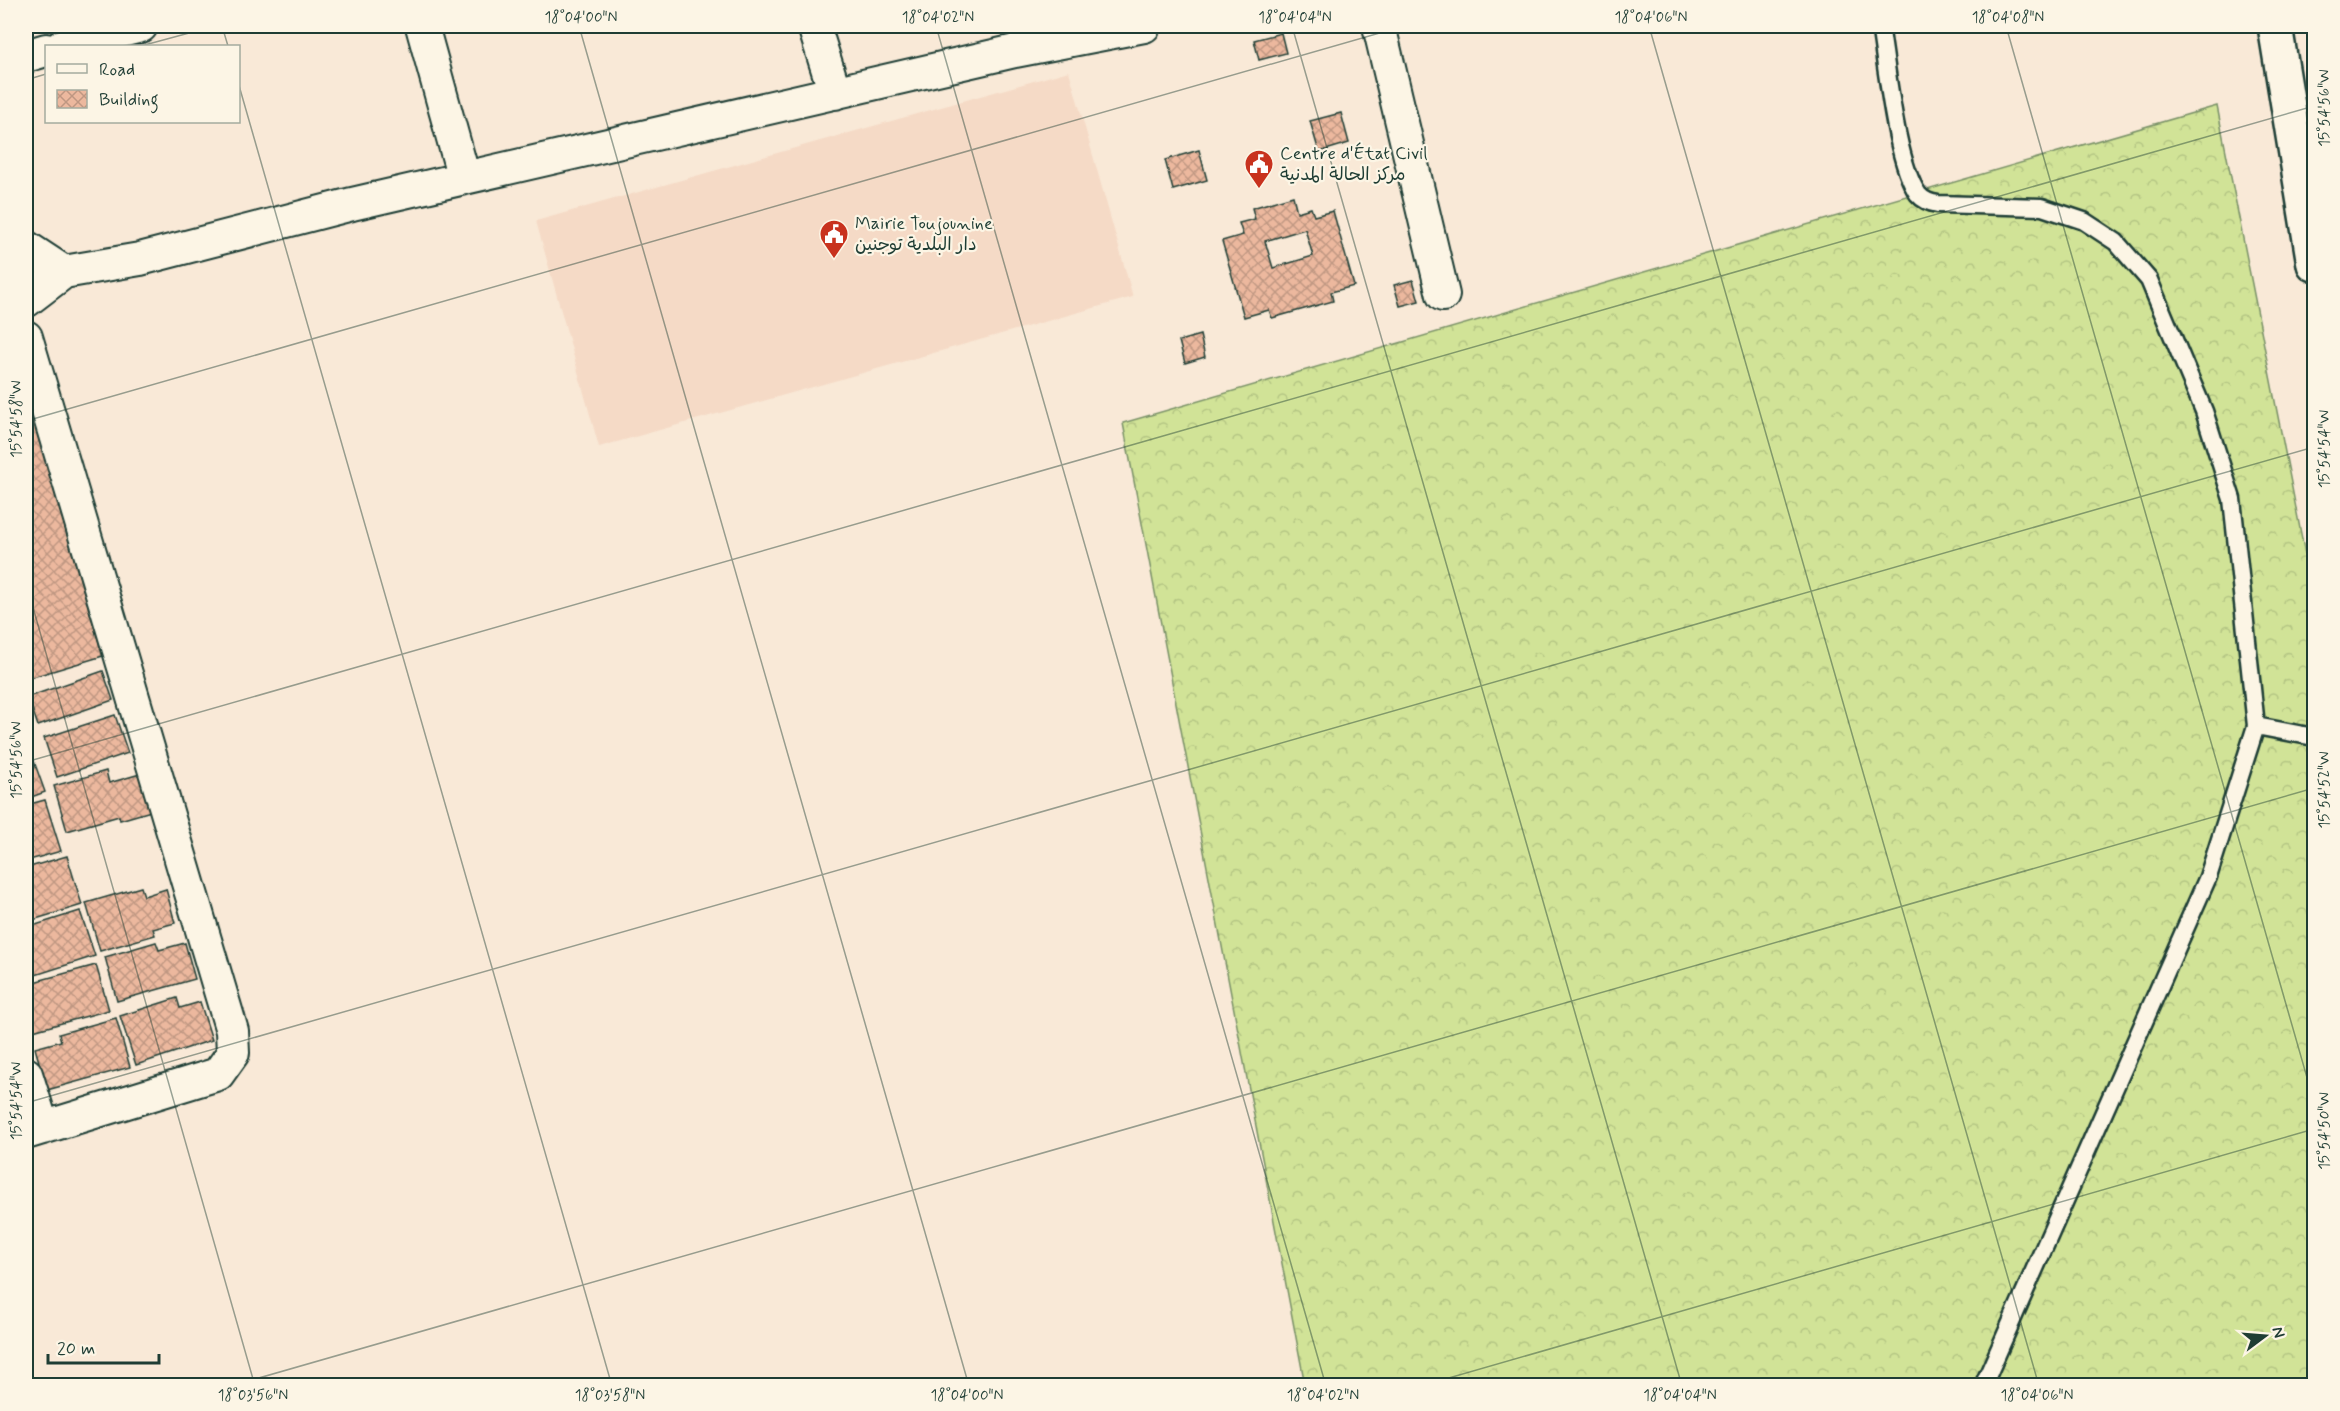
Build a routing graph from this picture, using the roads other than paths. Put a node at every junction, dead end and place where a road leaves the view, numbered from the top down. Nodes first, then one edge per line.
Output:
1 (141, 26) edge
2 (422, 26) edge
3 (814, 26) edge
4 (1144, 26) edge
5 (1379, 26) edge
6 (1880, 26) edge
7 (2275, 26) edge
8 (1013, 38) edge
9 (66, 45) edge
10 (45, 50) edge
11 (26, 56) edge
12 (835, 93) junction
13 (464, 178) junction
14 (26, 247) edge
15 (2314, 264) edge
16 (64, 272) junction
17 (1443, 295) dead end
18 (26, 301) edge
19 (26, 337) edge
20 (2256, 726) junction
21 (2314, 737) edge
22 (26, 1074) edge
23 (34, 1130) edge
24 (1983, 1386) edge

1 - 9 street
2 - 13 street
3 - 12 street
4 - 8 street
5 - 17 street
6 - 20 lane
7 - 15 highway
8 - 12 street
10 - 11 street
12 - 13 street
13 - 16 street
14 - 16 street
16 - 18 street
19 - 23 street
20 - 21 lane
20 - 24 lane
22 - 23 street

